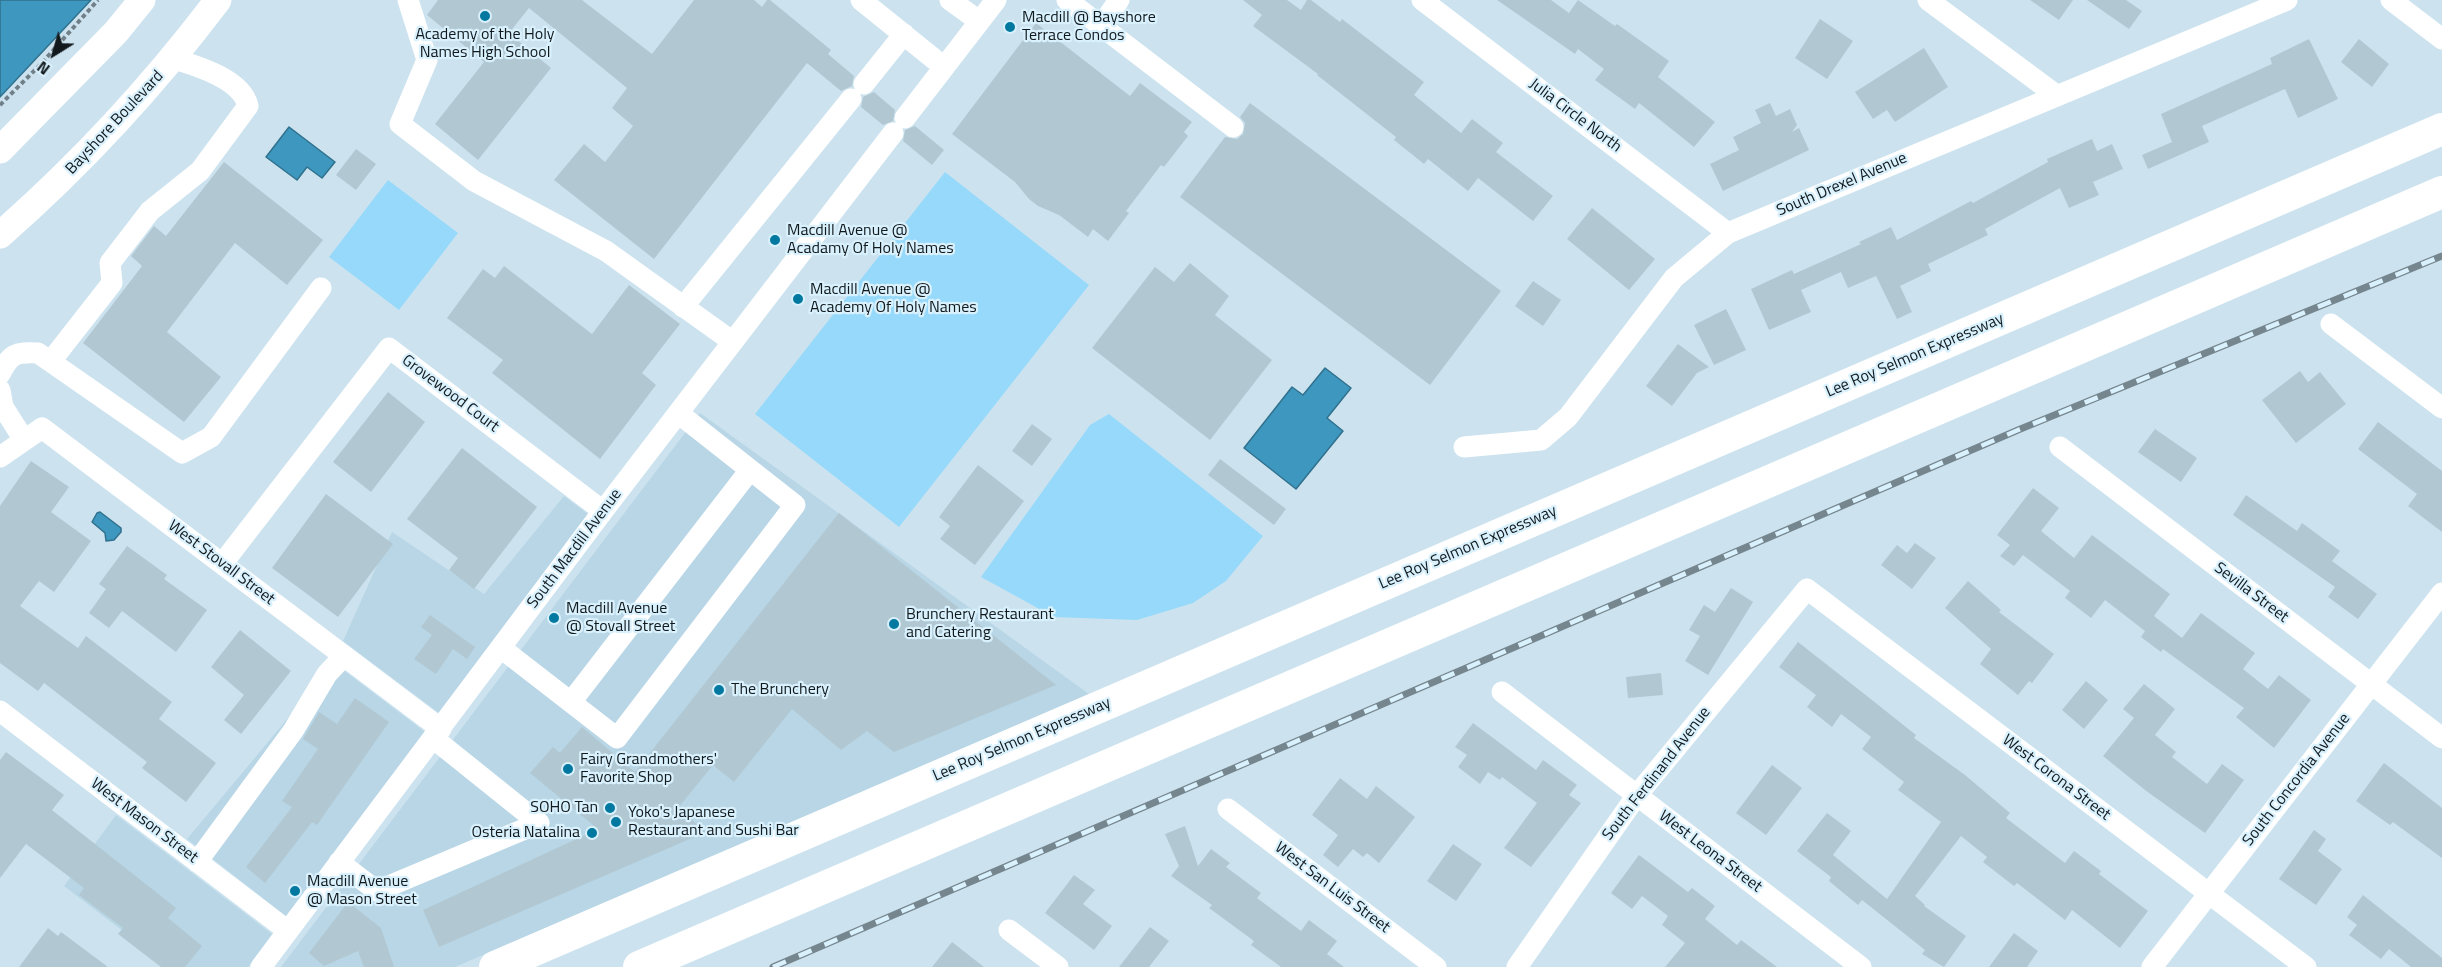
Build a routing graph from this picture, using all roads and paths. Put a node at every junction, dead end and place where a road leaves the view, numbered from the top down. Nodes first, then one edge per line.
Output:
1 (98, 0) edge
2 (142, 0) edge
3 (218, 0) edge
4 (408, 0) edge
5 (861, 0) edge
6 (952, 0) edge
7 (996, 0) edge
8 (1068, 0) edge
9 (1119, 0) edge
10 (1422, 0) edge
11 (1928, 0) edge
12 (2287, 0) edge
13 (2391, 0) edge
14 (979, 21) junction
15 (1101, 26) junction
16 (904, 34) junction
17 (2442, 39) edge
18 (174, 59) junction
19 (944, 67) junction
20 (2056, 95) junction
21 (0, 105) edge
22 (1233, 127) dead end
23 (2431, 134) edge
24 (0, 150) edge
25 (2442, 192) edge
26 (1728, 233) junction
27 (0, 235) edge
28 (321, 288) dead end
29 (684, 306) junction
30 (2331, 324) dead end
31 (733, 342) junction
32 (51, 361) junction
33 (0, 374) edge
34 (0, 390) edge
35 (2442, 408) edge
36 (678, 413) junction
37 (24, 440) junction
38 (1464, 447) dead end
39 (2060, 447) dead end
40 (0, 457) edge
41 (750, 470) junction
42 (603, 511) junction
43 (222, 564) junction
44 (1807, 589) joint
45 (2442, 593) edge
46 (501, 648) junction
47 (344, 656) junction
48 (2371, 684) junction
49 (1503, 692) dead end
50 (571, 702) junction
51 (0, 711) edge
52 (437, 734) junction
53 (2442, 738) edge
54 (1637, 795) junction
55 (1228, 809) dead end
56 (197, 862) junction
57 (339, 862) junction
58 (2209, 893) junction
59 (1010, 930) dead end
60 (288, 931) junction
61 (261, 967) edge
62 (495, 967) edge
63 (639, 967) edge
64 (1058, 967) edge
65 (1436, 967) edge
66 (1517, 967) edge
67 (1861, 967) edge
68 (2152, 967) edge
69 (2306, 967) edge

1 - 21 path
2 - 24 main road
3 - 18 main road, Bayshore Boulevard
4 - 29 street
5 - 16 street
6 - 14 street
7 - 14 street, South Macdill Avenue
8 - 15 street
9 - 15 street
10 - 26 street, Julia Circle North
11 - 20 street
12 - 20 street, South Drexel Avenue
13 - 17 street
14 - 19 street, South Macdill Avenue
15 - 22 street
16 - 19 street
16 - 29 street
18 - 27 main road, Bayshore Boulevard
18 - 32 street
19 - 31 street, South Macdill Avenue
20 - 26 street, South Drexel Avenue
23 - 62 highway, Lee Roy Selmon Expressway
25 - 63 highway
26 - 38 street, South Drexel Avenue
28 - 32 street
29 - 31 street
30 - 35 street
31 - 36 street, South Macdill Avenue
32 - 33 street
34 - 37 street
36 - 41 street
36 - 42 street, South Macdill Avenue
37 - 40 street, West Stovall Street
37 - 43 street, West Stovall Street
39 - 48 street, Sevilla Street
41 - 50 street
41 - 50 street
42 - 43 street, Grovewood Court
42 - 46 street, South Macdill Avenue
43 - 47 street, West Stovall Street
44 - 54 street, South Ferdinand Avenue
44 - 58 street, West Corona Street
45 - 48 street, South Concordia Avenue
46 - 50 street
46 - 52 street, South Macdill Avenue
47 - 52 street, West Stovall Street
47 - 56 street
48 - 53 street, Sevilla Street
48 - 58 street, South Concordia Avenue
49 - 54 street, West Leona Street
51 - 56 street, West Mason Street
52 - 57 street, South Macdill Avenue
52 - 57 street, West Stovall Street
54 - 66 street, South Ferdinand Avenue
54 - 67 street, West Leona Street
55 - 65 street, West San Luis Street
56 - 60 street, West Mason Street
57 - 60 street, South Macdill Avenue
58 - 68 street, South Concordia Avenue
58 - 69 street, West Corona Street
59 - 64 street
60 - 61 street, South Macdill Avenue

